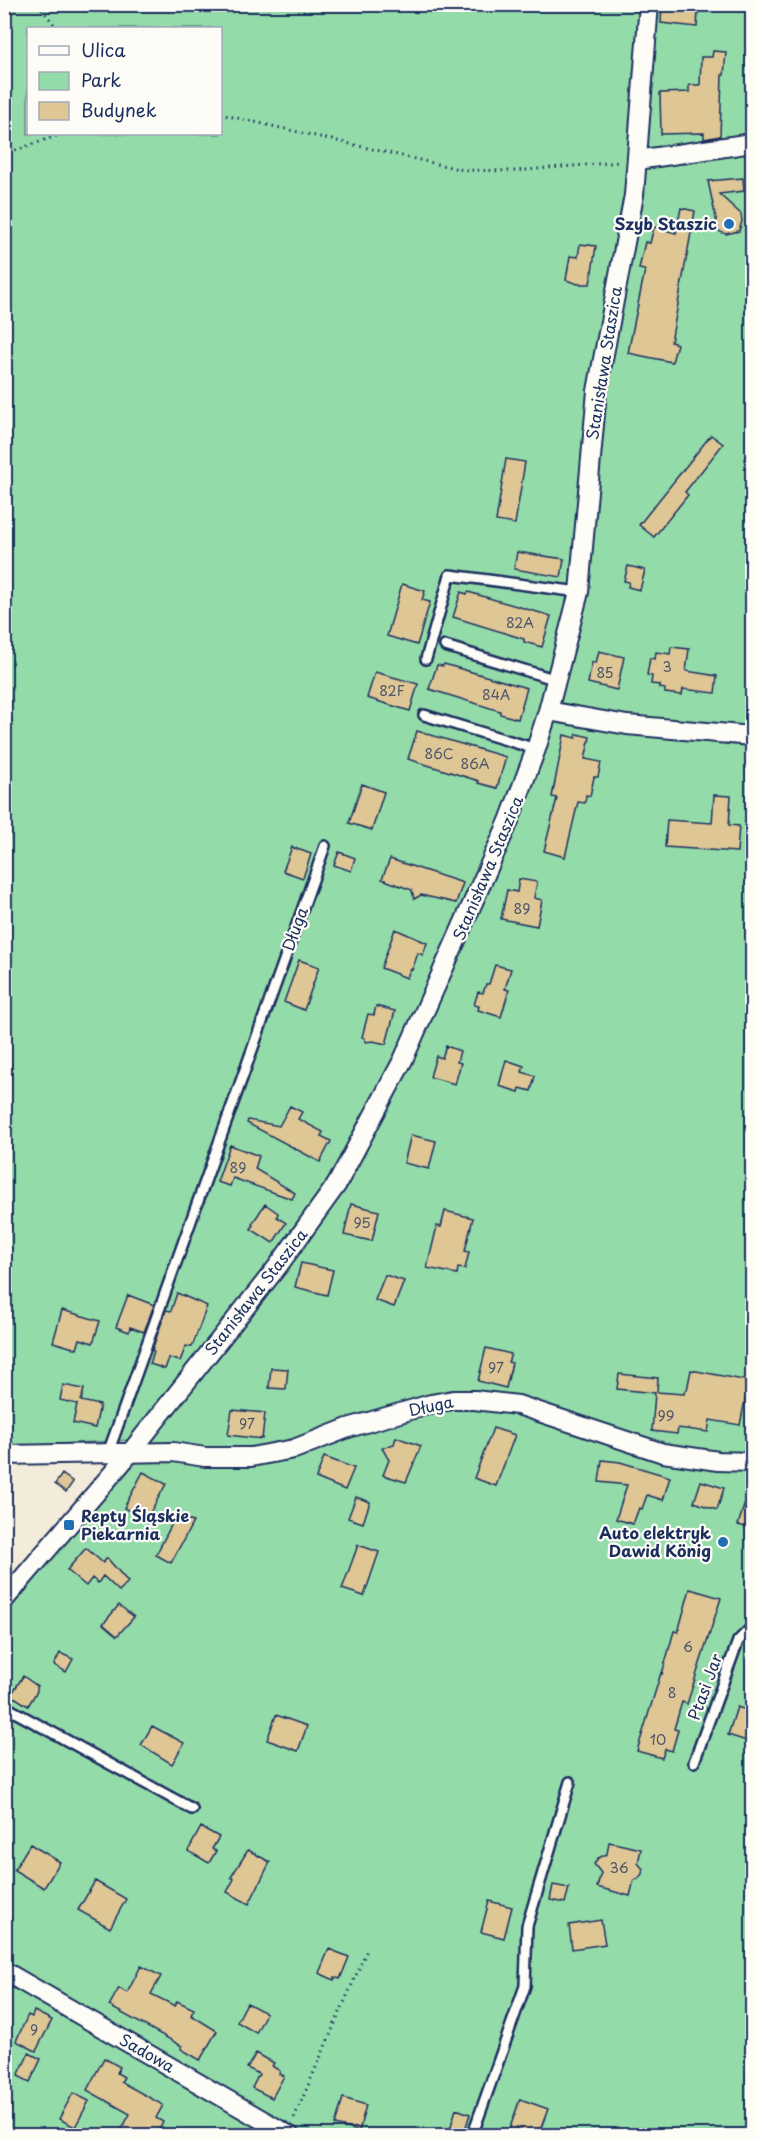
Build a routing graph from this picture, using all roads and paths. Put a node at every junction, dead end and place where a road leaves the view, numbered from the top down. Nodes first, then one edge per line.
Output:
1 (39, 4) edge
2 (649, 4) edge
3 (56, 27) edge
4 (222, 114) edge
5 (59, 135) edge
6 (753, 143) edge
7 (5, 154) edge
8 (636, 160) junction
9 (579, 592) junction
10 (445, 646) dead end
11 (426, 659) dead end
12 (557, 680) junction
13 (548, 711) junction
14 (424, 715) dead end
15 (753, 736) edge
16 (536, 749) junction
17 (325, 846) dead end
18 (108, 1453) junction
19 (130, 1453) junction
20 (4, 1455) edge
21 (753, 1462) edge
22 (4, 1600) edge
23 (753, 1627) edge
24 (4, 1706) edge
25 (694, 1762) dead end
26 (570, 1782) dead end
27 (192, 1809) dead end
28 (368, 1950) dead end
29 (4, 1971) edge
30 (289, 2135) edge
31 (472, 2136) edge

1 - 3 path
2 - 8 street, Stanisława Staszica
4 - 8 path
5 - 7 path
6 - 8 street
8 - 9 street, Stanisława Staszica
9 - 11 lane
9 - 12 street, Stanisława Staszica
10 - 12 lane
12 - 13 street, Stanisława Staszica
13 - 15 street
13 - 16 street, Stanisława Staszica
14 - 16 lane
16 - 19 street, Stanisława Staszica
17 - 18 lane, Długa
18 - 19 street, Długa
18 - 20 street, Długa
19 - 21 street, Długa
19 - 22 street, Stanisława Staszica
23 - 25 lane, Ptasi Jar
24 - 27 lane
26 - 31 lane
28 - 30 path
29 - 30 street, Sadowa

